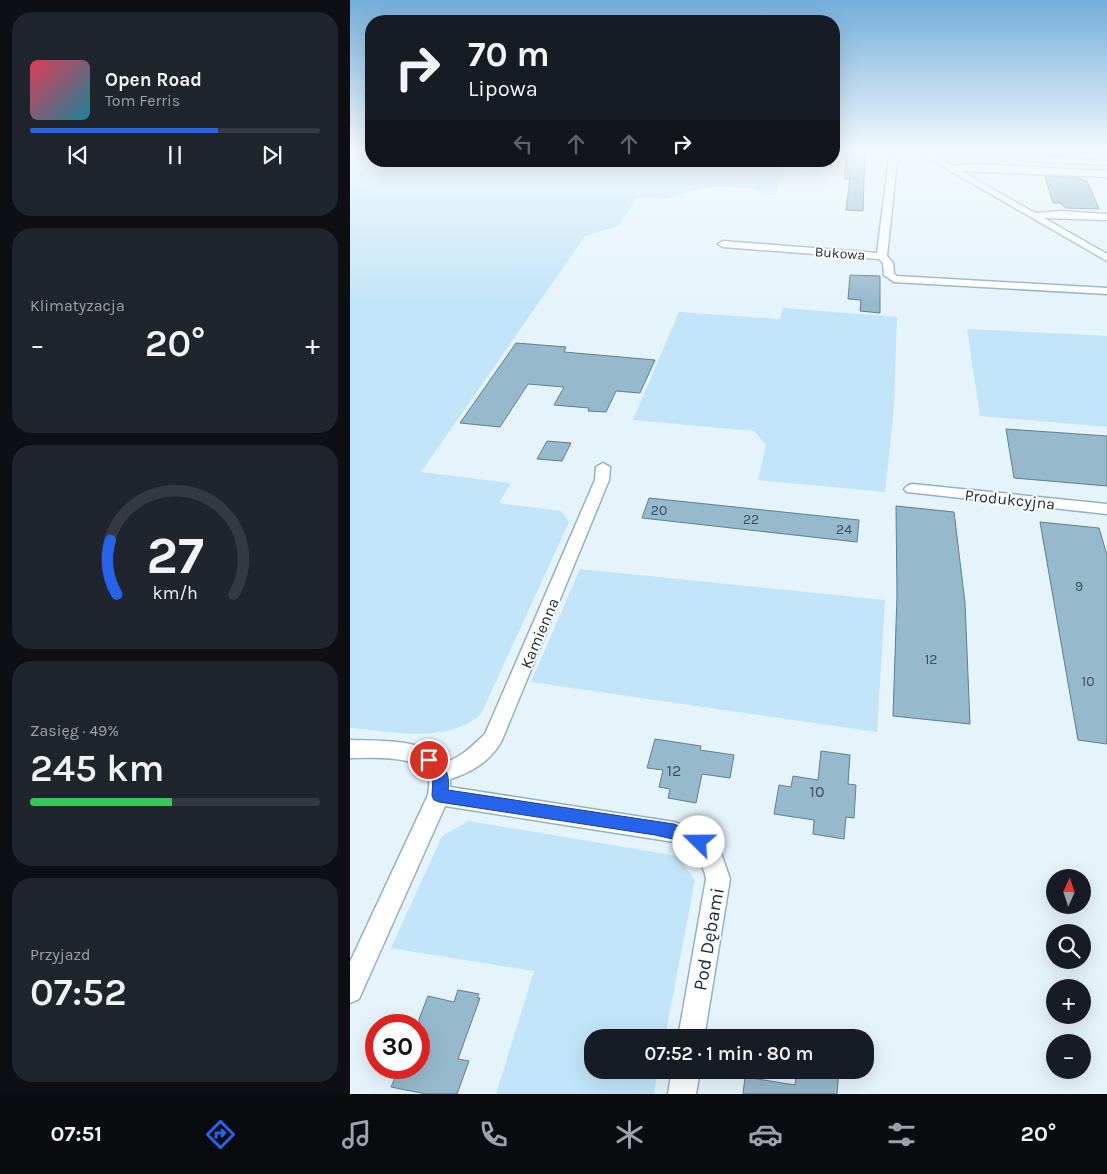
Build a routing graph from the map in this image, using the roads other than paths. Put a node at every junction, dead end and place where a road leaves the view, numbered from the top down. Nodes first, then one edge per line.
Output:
1 (888, 202) edge
2 (1008, 202) edge
3 (1033, 216) junction
4 (1107, 217) edge
5 (722, 244) dead end
6 (882, 256) junction
7 (1107, 258) edge
8 (1107, 291) edge
9 (603, 467) dead end
10 (912, 489) dead end
11 (1107, 509) edge
12 (350, 749) edge
13 (440, 784) junction
14 (350, 990) edge
15 (693, 1029) edge
16 (684, 1079) edge
17 (682, 1094) edge

1 - 6 street, Bukowa
2 - 3 street
3 - 4 street
3 - 7 street
5 - 6 street, Bukowa
6 - 8 street
9 - 13 street, Kamienna
10 - 11 street, Produkcyjna
12 - 13 street
13 - 14 street
13 - 15 street, Pod Dębami
16 - 17 street

